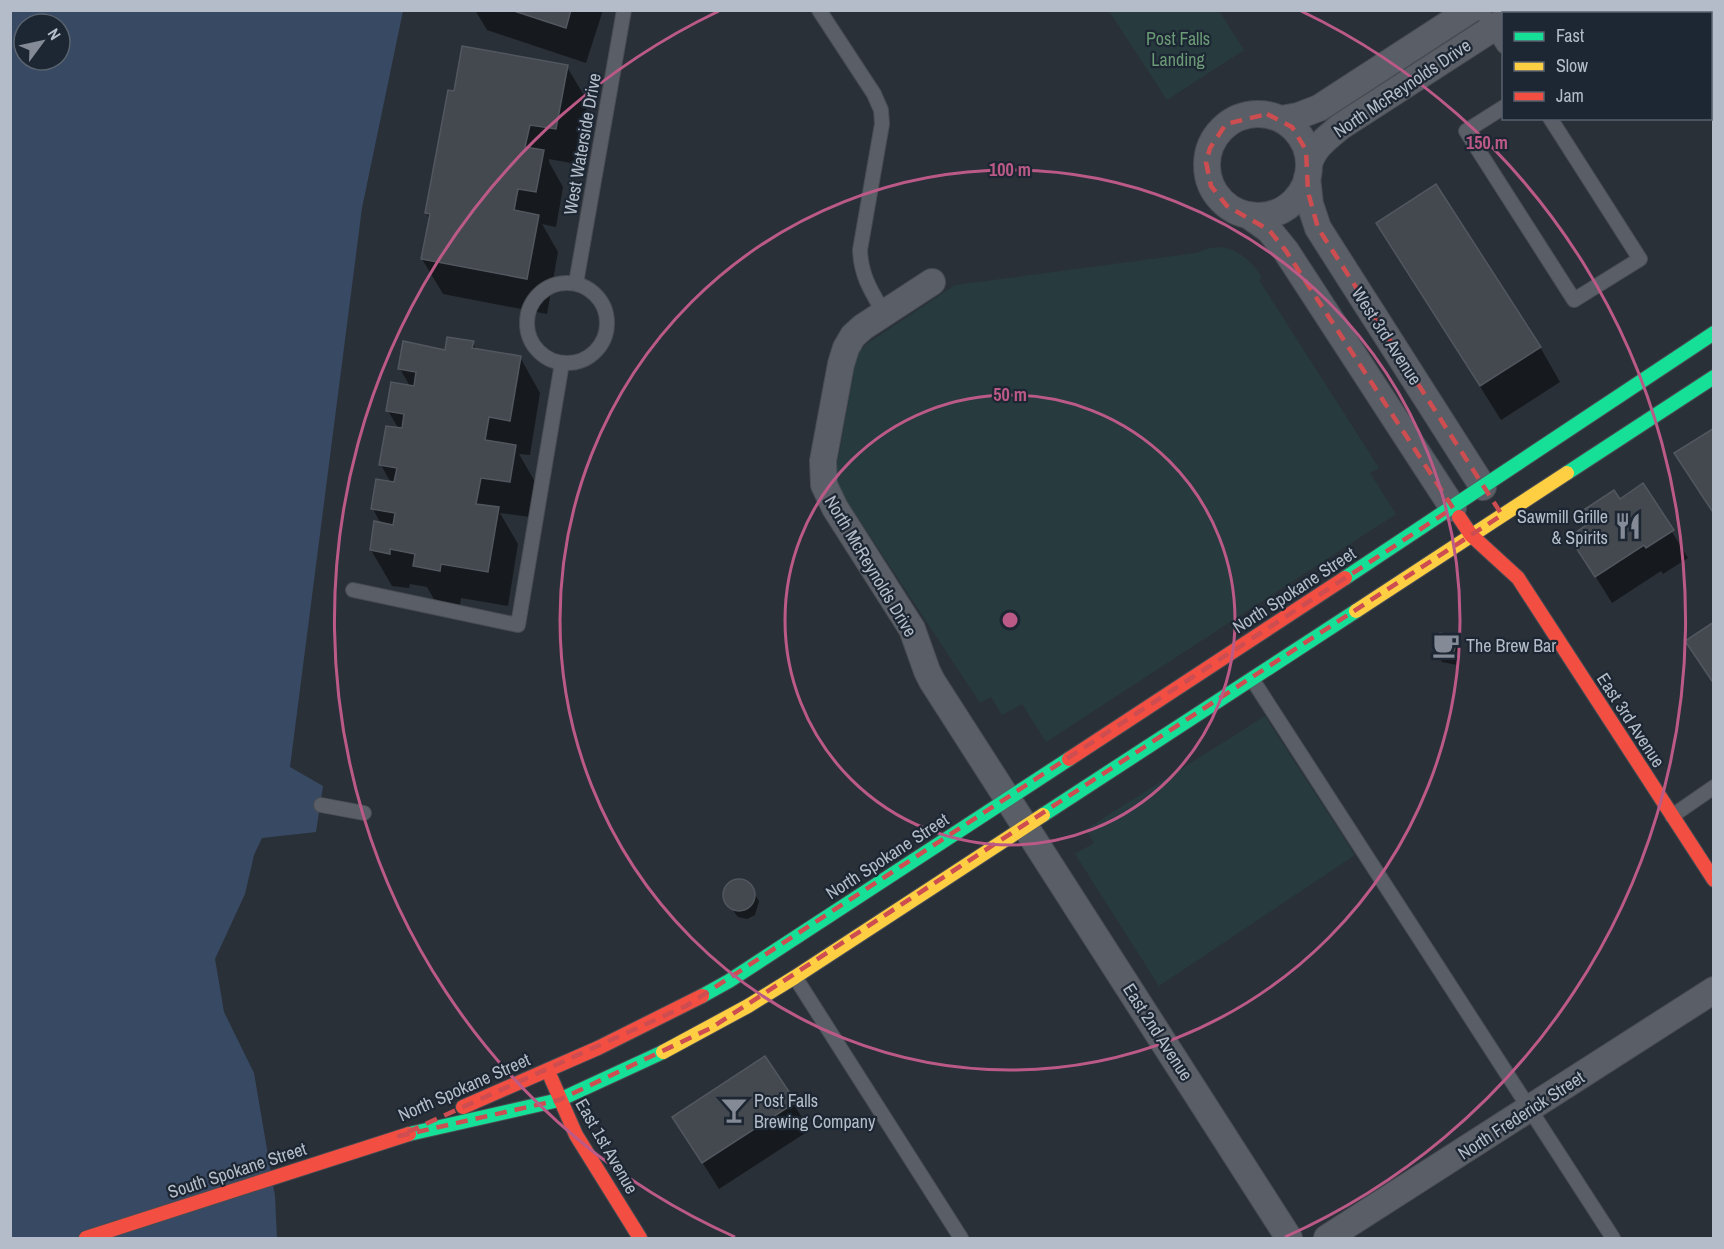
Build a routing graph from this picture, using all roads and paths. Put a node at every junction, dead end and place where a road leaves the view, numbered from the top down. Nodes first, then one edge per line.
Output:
1 (624, 10) edge
2 (819, 10) edge
3 (1470, 10) edge
4 (1495, 26) edge
5 (1502, 108) edge
6 (1281, 119) junction
7 (1551, 120) edge
8 (1308, 171) junction
9 (1248, 215) junction
10 (932, 282) dead end
11 (576, 283) junction
12 (884, 313) junction
13 (1713, 333) edge
14 (562, 363) junction
15 (1713, 378) edge
16 (1495, 506) junction
17 (1453, 508) junction
18 (1471, 535) junction
19 (1511, 549) dead end
20 (1518, 578) junction
21 (353, 590) dead end
22 (1252, 679) junction
23 (1713, 787) edge
24 (1008, 799) junction
25 (321, 805) dead end
26 (364, 813) dead end
27 (1672, 816) junction
28 (1025, 826) junction
29 (1713, 880) edge
30 (795, 977) junction
31 (1713, 990) edge
32 (547, 1069) junction
33 (559, 1100) junction
34 (1529, 1110) junction
35 (399, 1136) junction
36 (86, 1239) edge
37 (640, 1239) edge
38 (961, 1239) edge
39 (1289, 1239) edge
40 (1327, 1239) edge
41 (1613, 1239) edge

1 - 11 lane, West Waterside Drive
2 - 12 lane
3 - 6 street, North McReynolds Drive
4 - 8 street, North McReynolds Drive
5 - 7 lane
6 - 8 street
6 - 9 street
8 - 9 street
8 - 16 street, West 3rd Avenue
9 - 17 street
10 - 12 street, North McReynolds Drive
11 - 14 lane
11 - 14 lane
12 - 24 street, North McReynolds Drive
13 - 16 main road, North Spokane Street
14 - 21 lane
15 - 16 main road, North Spokane Street
16 - 17 main road, North Spokane Street
16 - 18 main road, North Spokane Street
17 - 18 main road, East 3rd Avenue
17 - 24 main road, North Spokane Street
18 - 20 main road, East 3rd Avenue
18 - 22 main road, North Spokane Street
19 - 20 main road, East 3rd Avenue
20 - 27 main road, East 3rd Avenue
22 - 28 main road, North Spokane Street
22 - 34 lane
23 - 27 lane
24 - 28 street, North McReynolds Drive
24 - 32 main road, North Spokane Street
25 - 26 lane
27 - 29 main road, East 3rd Avenue
28 - 30 main road, North Spokane Street
28 - 39 street, East 2nd Avenue
30 - 33 main road, North Spokane Street
30 - 38 lane
31 - 34 street, North Frederick Street
32 - 33 main road, East 1st Avenue
32 - 35 main road, North Spokane Street
33 - 35 main road, North Spokane Street
33 - 37 main road, East 1st Avenue
34 - 40 street, North Frederick Street
34 - 41 lane
35 - 36 main road, South Spokane Street

